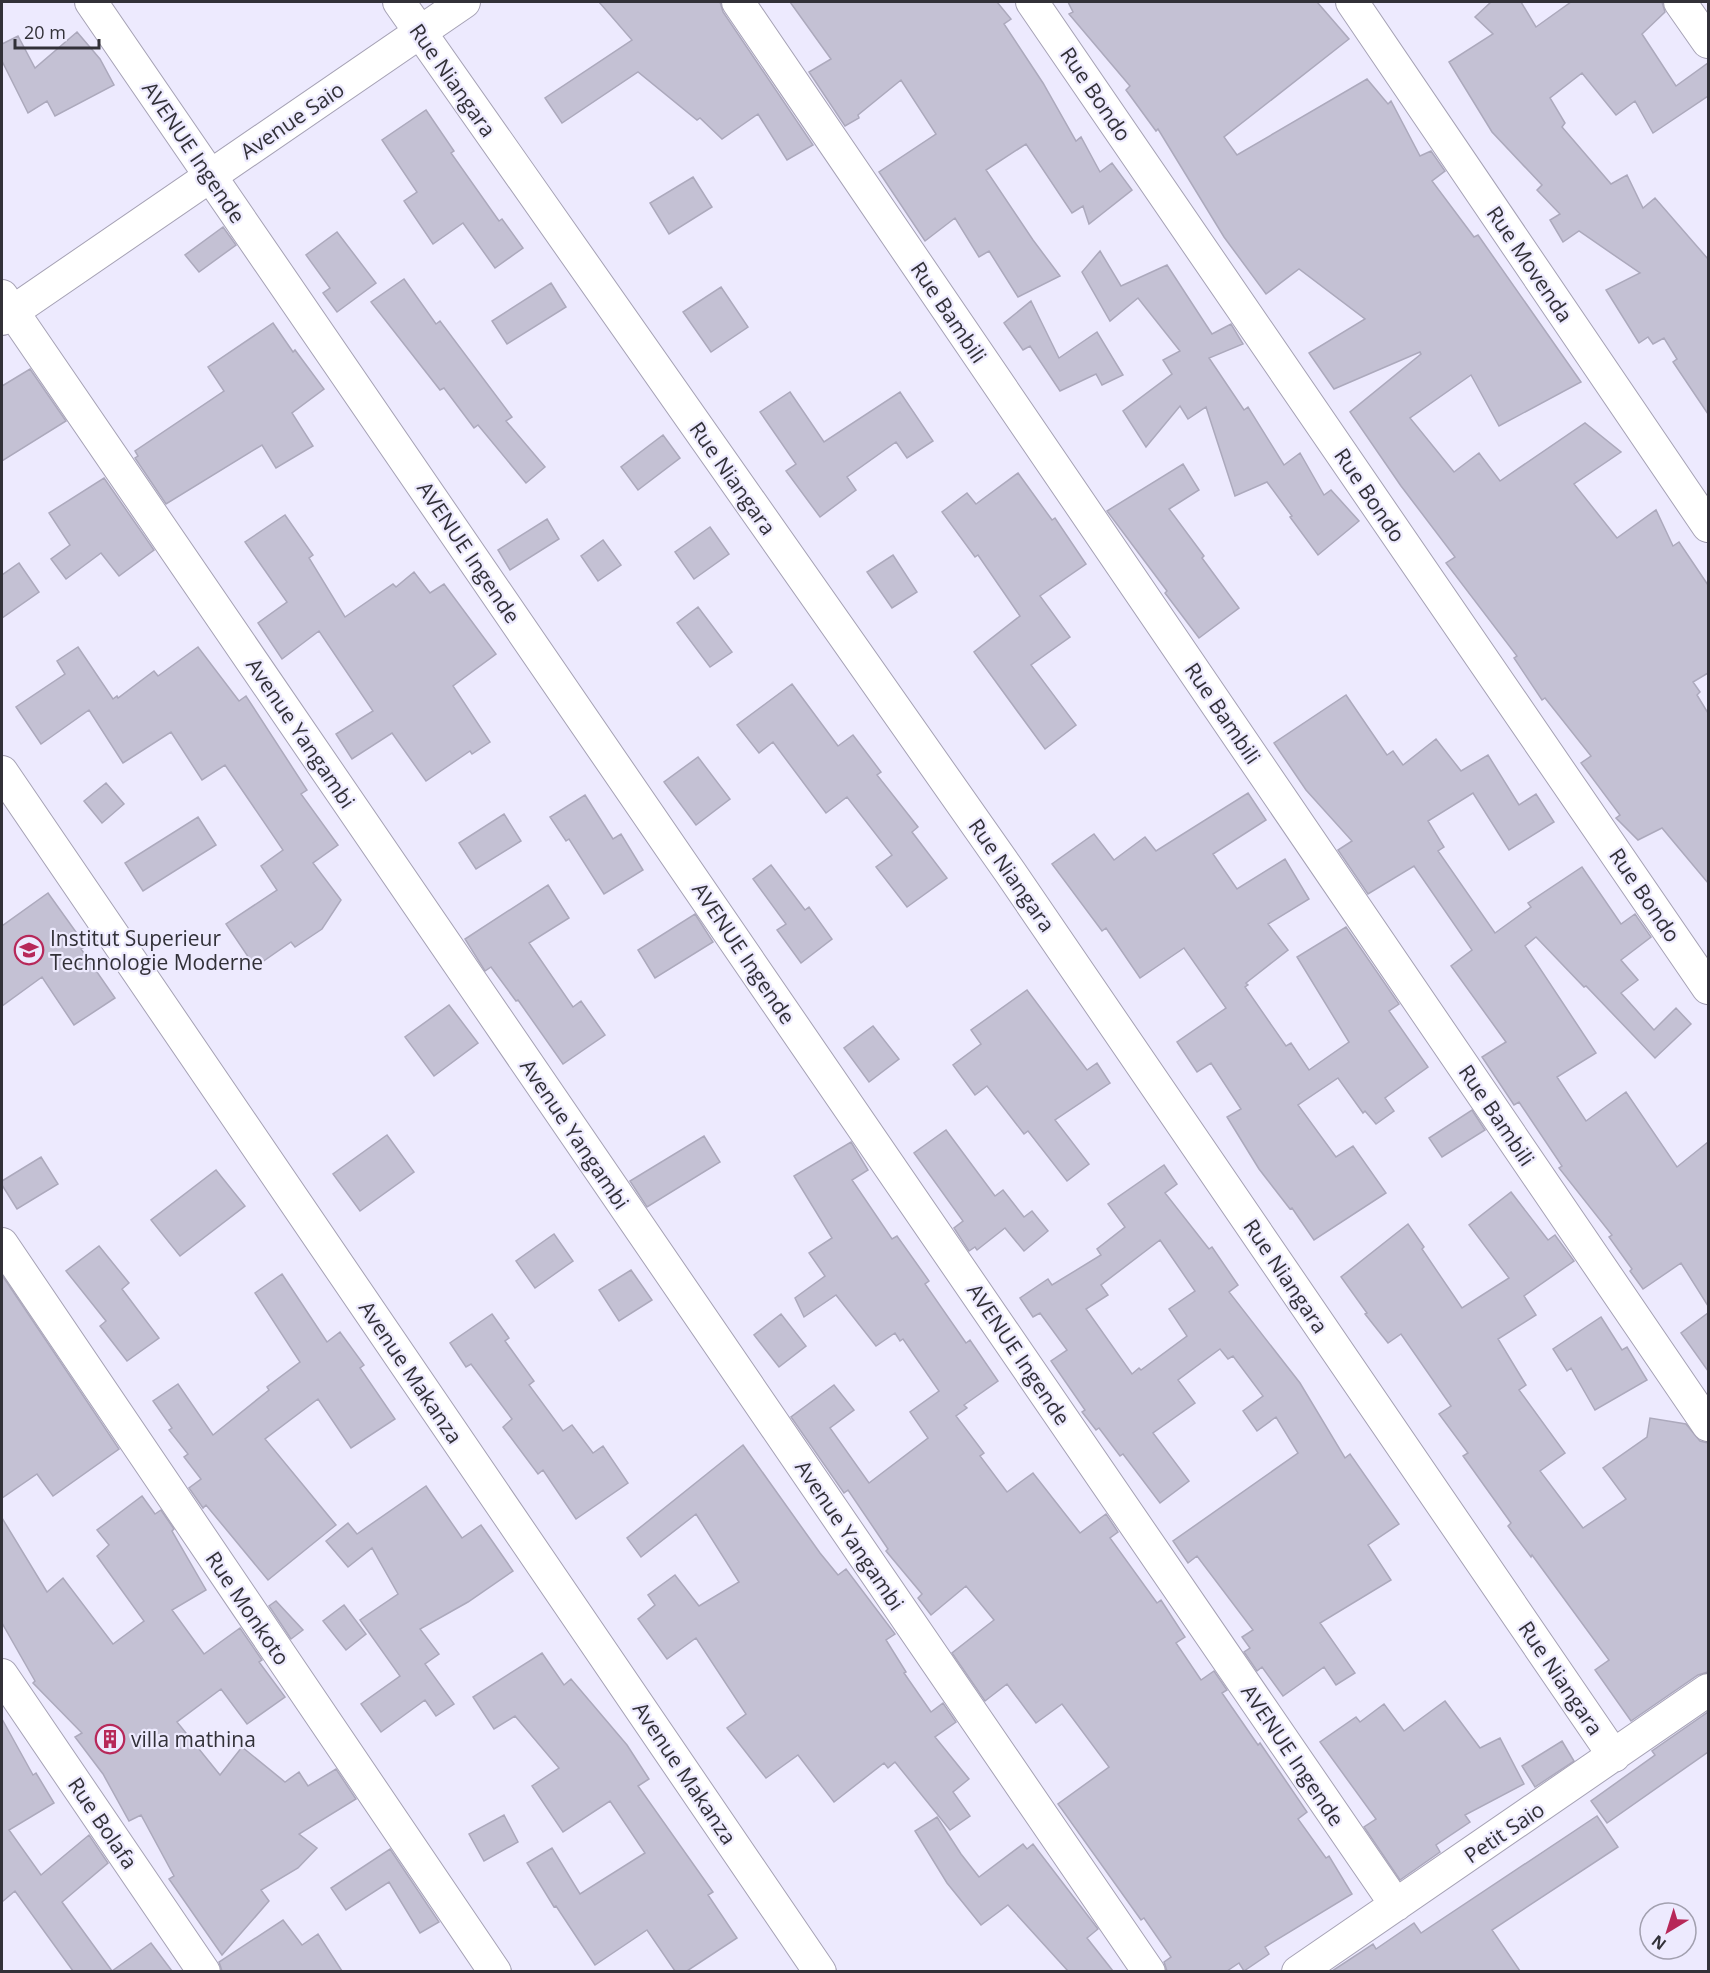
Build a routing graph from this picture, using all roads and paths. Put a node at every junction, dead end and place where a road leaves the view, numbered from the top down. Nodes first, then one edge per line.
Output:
1 (91, 2) edge
2 (399, 2) edge
3 (464, 2) edge
4 (738, 2) edge
5 (1032, 2) edge
6 (1352, 2) edge
7 (1680, 2) edge
8 (419, 32) junction
9 (1708, 42) edge
10 (210, 176) junction
11 (5, 309) edge
12 (1708, 526) edge
13 (2, 772) edge
14 (1708, 987) edge
15 (2, 1244) edge
16 (1708, 1425) edge
17 (2, 1675) edge
18 (1708, 1690) edge
19 (1614, 1756) junction
20 (1396, 1905) junction
21 (204, 1971) edge
22 (495, 1971) edge
23 (820, 1971) edge
24 (1149, 1971) edge
25 (1298, 1971) edge

1 - 10 street, AVENUE Ingende
2 - 8 street, Rue Niangara
3 - 8 street, Avenue Saio
4 - 16 street, Rue Bambili
5 - 14 street, Rue Bondo
6 - 12 street, Rue Movenda
7 - 9 street
8 - 10 street, Avenue Saio
8 - 19 street, Rue Niangara
10 - 11 street, Avenue Saio
10 - 20 street, AVENUE Ingende
11 - 24 street, Avenue Yangambi
13 - 23 street, Avenue Makanza
15 - 22 street, Rue Monkoto
17 - 21 street, Rue Bolafa
18 - 19 street, Petit Saio
19 - 20 street, Petit Saio
20 - 25 street, Petit Saio

